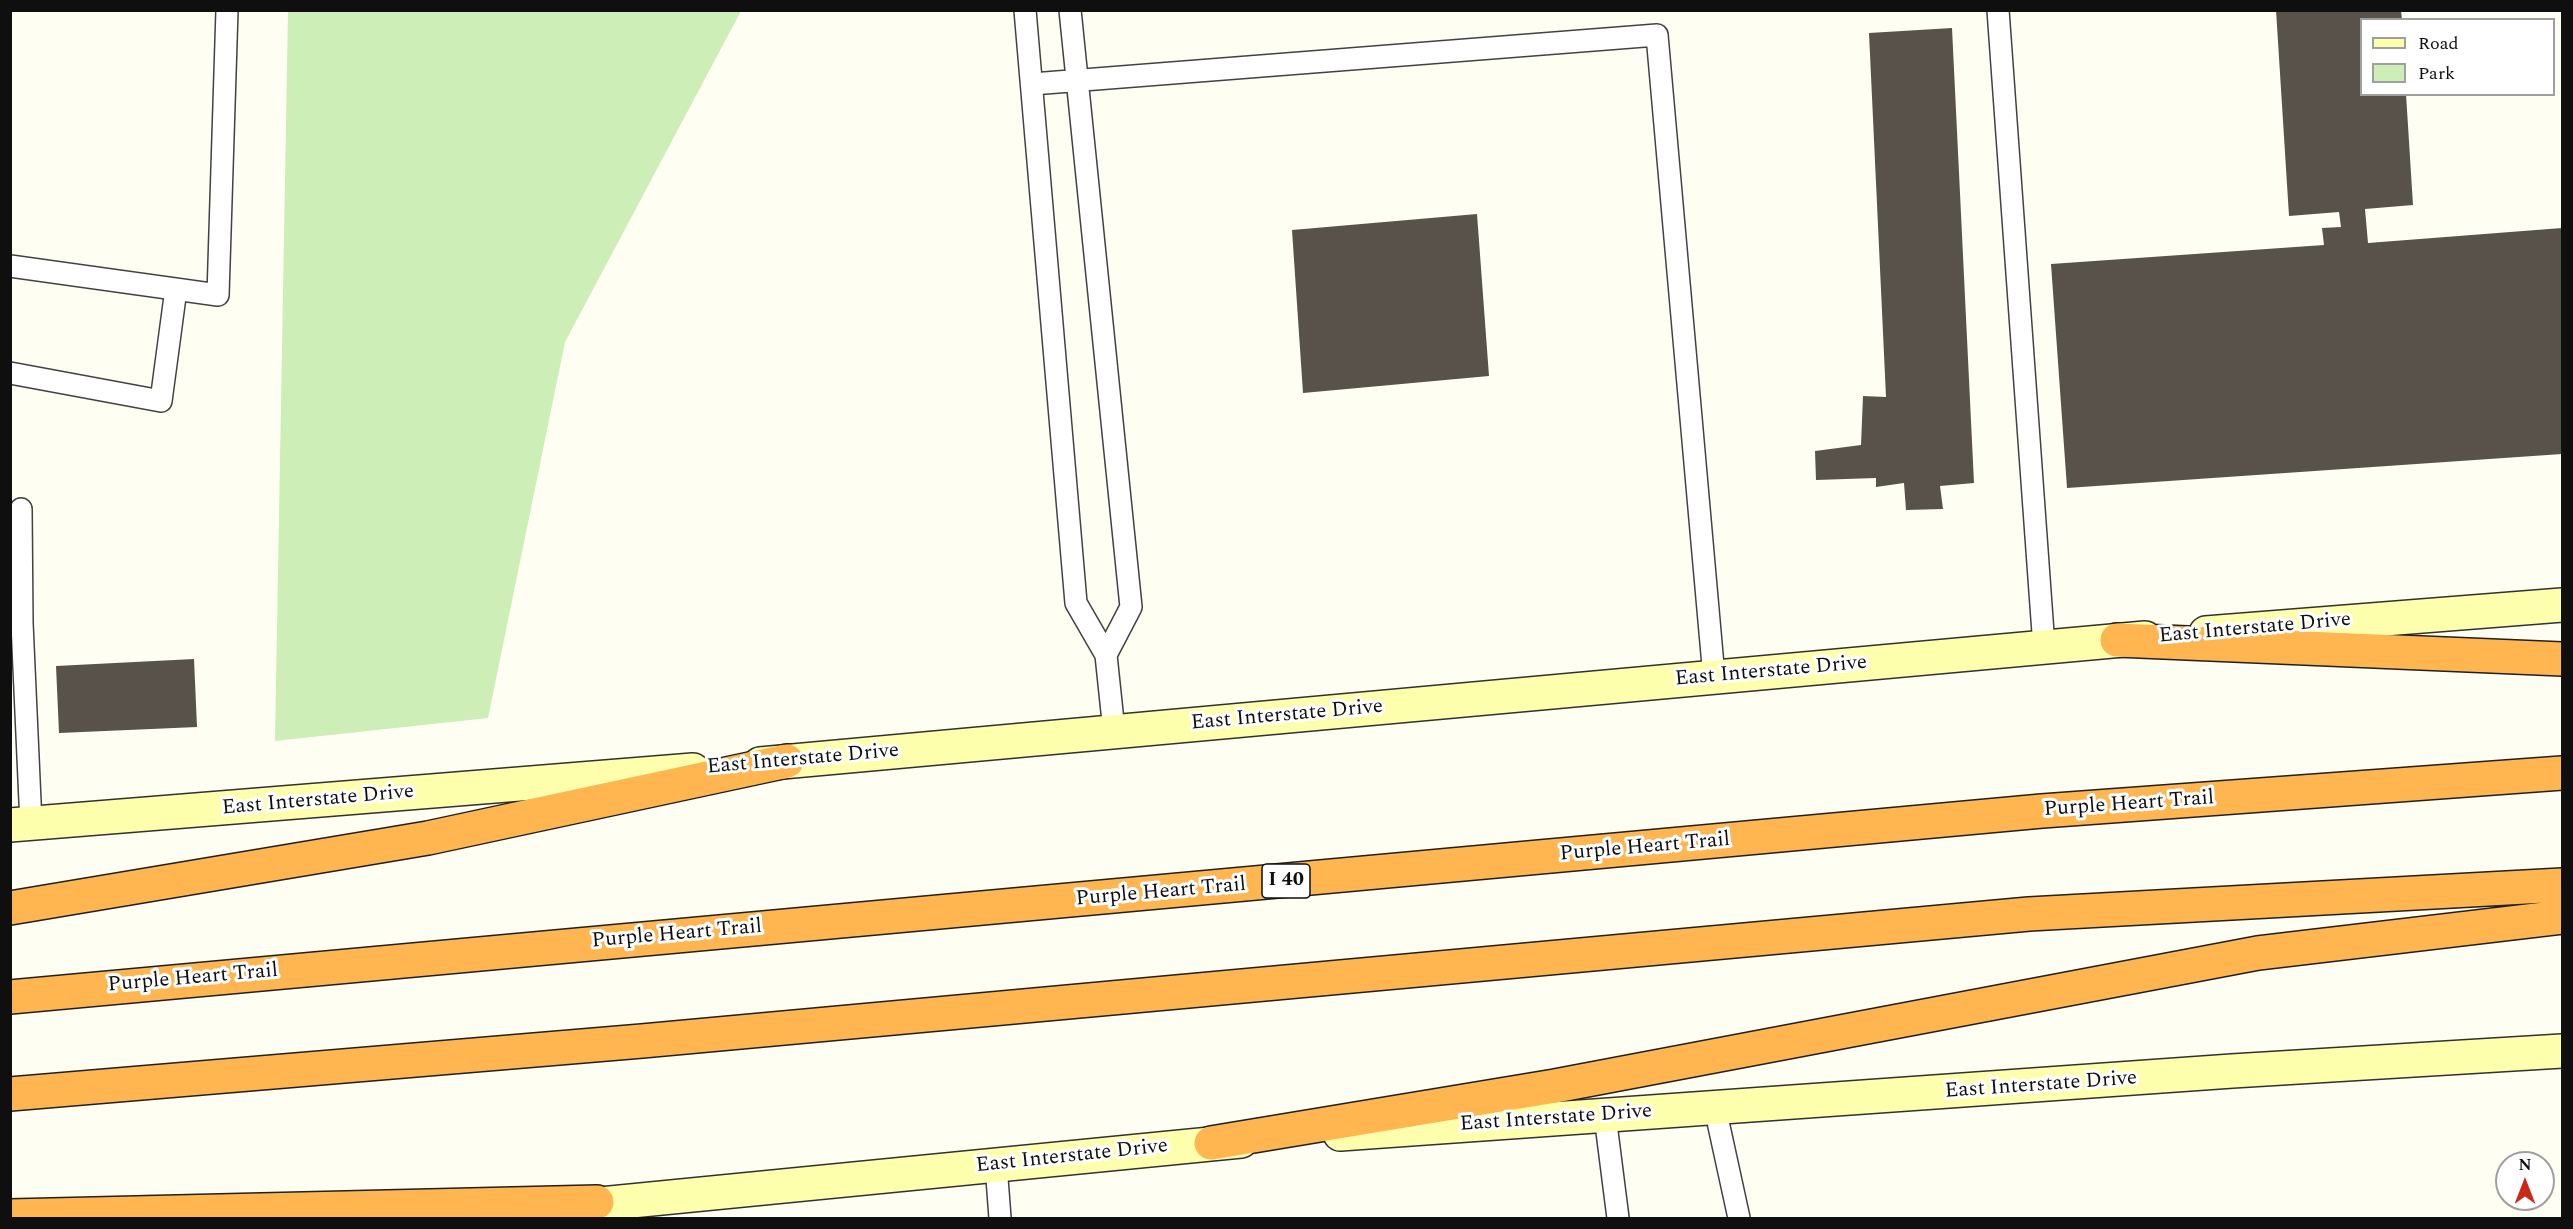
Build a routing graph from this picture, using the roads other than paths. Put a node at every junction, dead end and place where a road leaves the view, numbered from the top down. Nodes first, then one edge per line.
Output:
1 (227, 10) edge
2 (1025, 10) edge
3 (1070, 10) edge
4 (1998, 10) edge
5 (1077, 80) junction
6 (1032, 84) junction
7 (10, 266) edge
8 (176, 289) junction
9 (10, 373) edge
10 (21, 509) dead end
11 (2562, 605) edge
12 (2117, 640) junction
13 (2044, 647) junction
14 (1106, 655) junction
15 (2562, 659) edge
16 (1714, 676) junction
17 (1114, 731) junction
18 (787, 761) junction
19 (2562, 773) edge
20 (21, 825) edge
21 (2562, 885) edge
22 (10, 908) edge
23 (2562, 917) edge
24 (10, 996) edge
25 (2562, 1051) edge
26 (10, 1094) edge
27 (1715, 1108) junction
28 (1605, 1116) junction
29 (1211, 1143) junction
30 (996, 1165) junction
31 (597, 1202) junction
32 (564, 1213) edge
33 (10, 1216) edge
34 (480, 1218) edge
35 (1000, 1218) edge
36 (1618, 1218) edge
37 (1739, 1218) edge

1 - 8 lane
2 - 6 lane
3 - 5 lane
4 - 13 lane
5 - 6 lane
5 - 14 lane
5 - 16 lane
6 - 14 lane
7 - 8 lane
8 - 9 lane
10 - 20 lane
11 - 12 main road, East Interstate Drive
12 - 13 main road, East Interstate Drive
12 - 15 highway
13 - 16 main road, East Interstate Drive
14 - 17 lane
16 - 17 main road, East Interstate Drive
17 - 18 main road, East Interstate Drive
18 - 20 main road, East Interstate Drive
18 - 22 highway
19 - 24 highway, Purple Heart Trail / I 40
21 - 26 highway
23 - 29 highway
25 - 27 main road, East Interstate Drive
27 - 28 main road, East Interstate Drive
27 - 37 lane
28 - 29 main road, East Interstate Drive
28 - 36 lane
29 - 30 main road, East Interstate Drive
30 - 31 main road, East Interstate Drive
30 - 35 lane
31 - 32 main road, East Interstate Drive
31 - 33 highway
32 - 34 main road, East Interstate Drive

